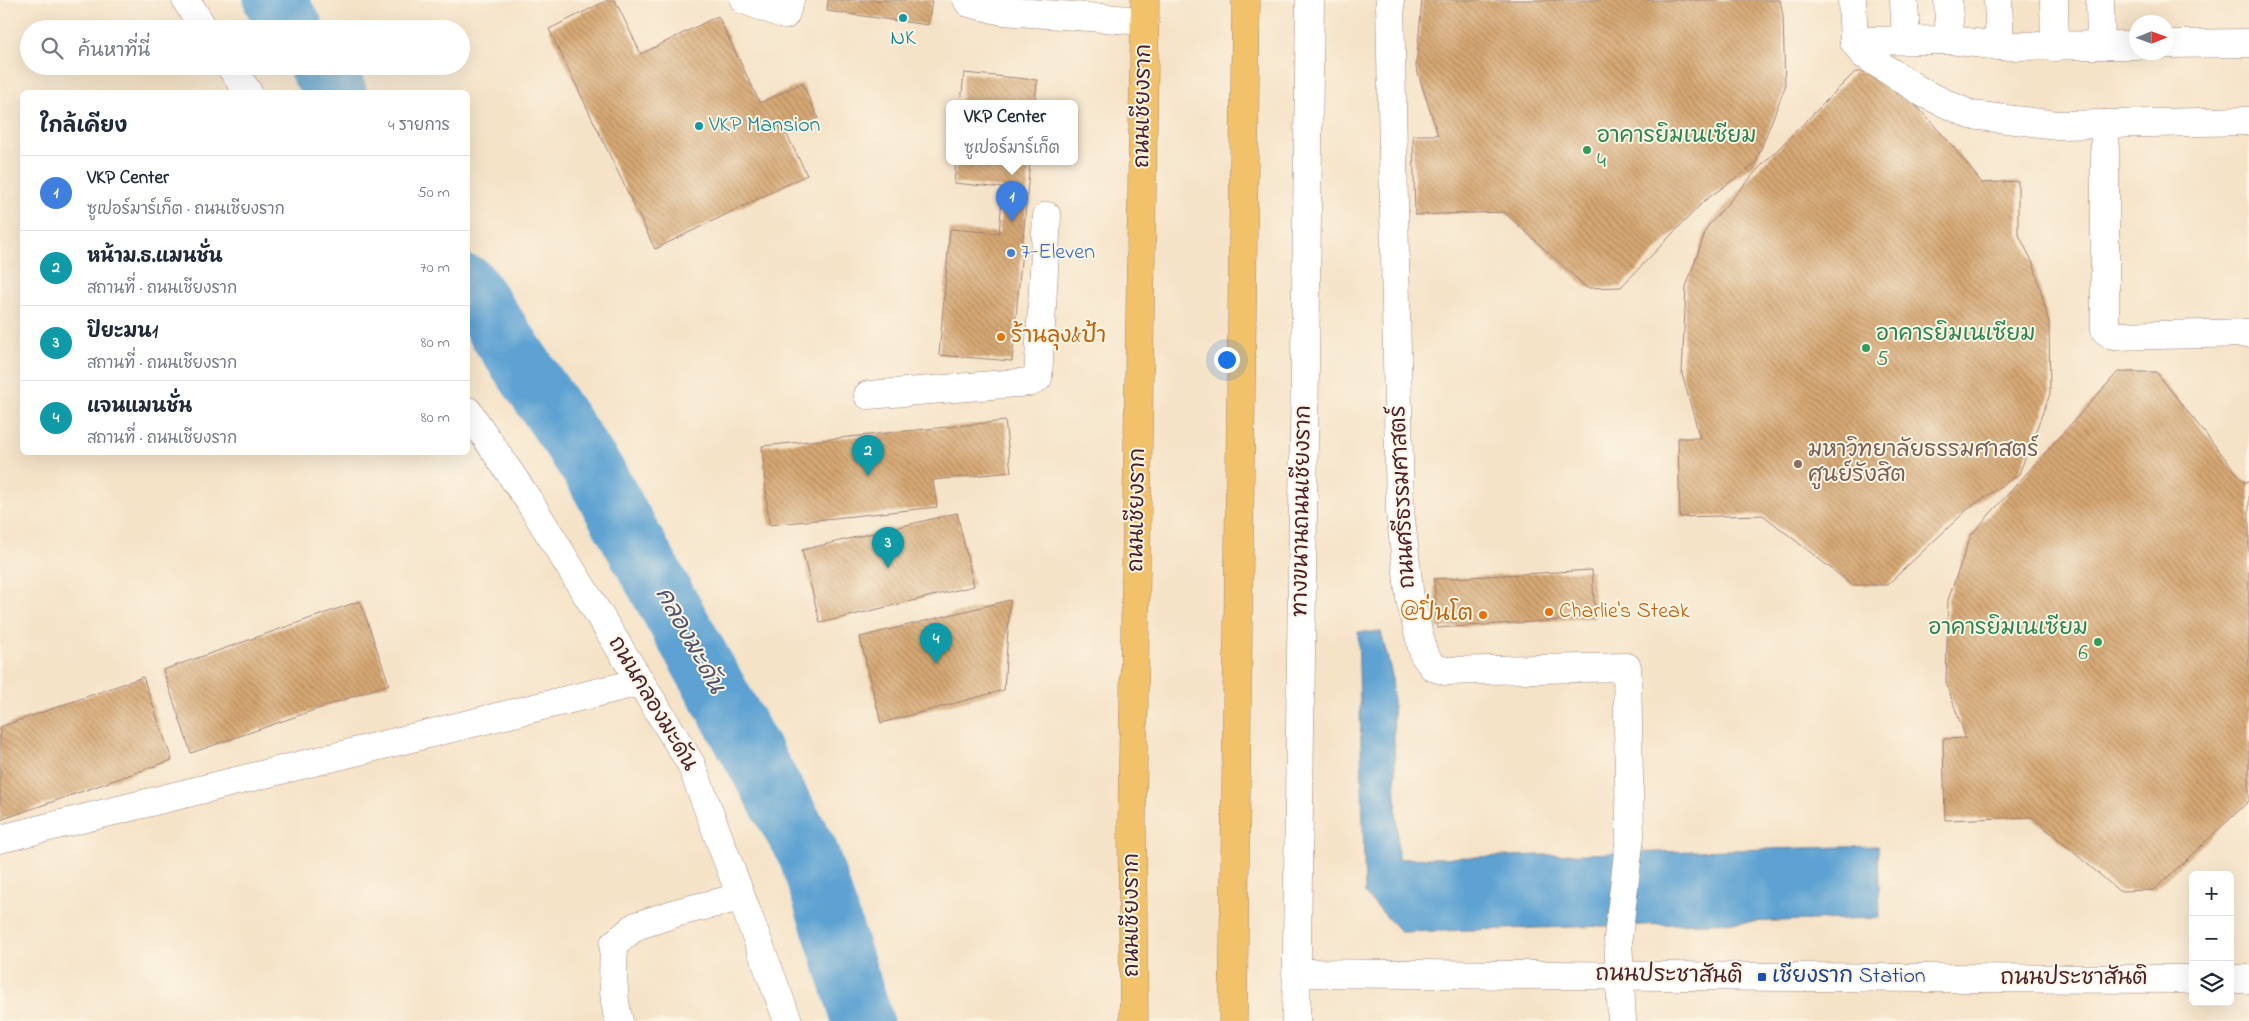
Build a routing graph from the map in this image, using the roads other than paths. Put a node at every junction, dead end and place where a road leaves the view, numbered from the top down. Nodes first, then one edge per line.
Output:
1 (186, 0) edge
2 (744, 0) edge
3 (790, 0) edge
4 (968, 0) edge
5 (1246, 0) edge
6 (1310, 0) edge
7 (1390, 0) edge
8 (1852, 0) edge
9 (1904, 0) edge
10 (1948, 0) edge
11 (1998, 0) edge
12 (2054, 0) edge
13 (2100, 0) edge
14 (1145, 10) edge
15 (198, 20) edge
16 (1906, 40) junction
17 (1950, 40) junction
18 (1854, 41) junction
19 (2249, 43) edge
20 (2174, 44) edge
21 (2101, 45) junction
22 (2129, 45) edge
23 (2000, 46) junction
24 (2055, 47) junction
25 (236, 75) edge
26 (247, 90) edge
27 (2249, 121) edge
28 (2105, 124) junction
29 (1047, 216) dead end
30 (2249, 333) edge
31 (868, 395) dead end
32 (470, 414) edge
33 (640, 682) junction
34 (0, 839) edge
35 (741, 897) junction
36 (1296, 973) junction
37 (1621, 975) junction
38 (2189, 979) edge
39 (2234, 979) edge
40 (2249, 979) edge
41 (619, 1021) edge
42 (788, 1021) edge
43 (1134, 1021) edge
44 (1233, 1021) edge
45 (1296, 1021) edge
46 (1622, 1021) edge

1 - 15 street
2 - 3 street
4 - 14 street
5 - 44 main road
6 - 36 street, ทางขนานถนนเชียงราก
7 - 37 street, ถนนศรีธรรมศาสตร์
8 - 18 street
9 - 16 street
10 - 17 street
11 - 23 street
12 - 24 street
13 - 21 street
14 - 43 main road, ถนนเชียงราก
16 - 17 street
16 - 18 street
17 - 23 street
18 - 28 street
19 - 20 street
21 - 22 street
21 - 24 street
23 - 24 street
25 - 26 street
27 - 28 street
28 - 30 street
29 - 31 street
32 - 33 street, ถนนคลองมะดัน
33 - 34 street
33 - 35 street, ถนนคลองมะดัน
35 - 41 street
35 - 42 street, ถนนคลองมะดัน
36 - 37 street, ถนนประชาสันติ
36 - 45 street, ทางขนานถนนเชียงราก
37 - 38 street, ถนนประชาสันติ
37 - 46 street, ถนนศรีธรรมศาสตร์
39 - 40 street

